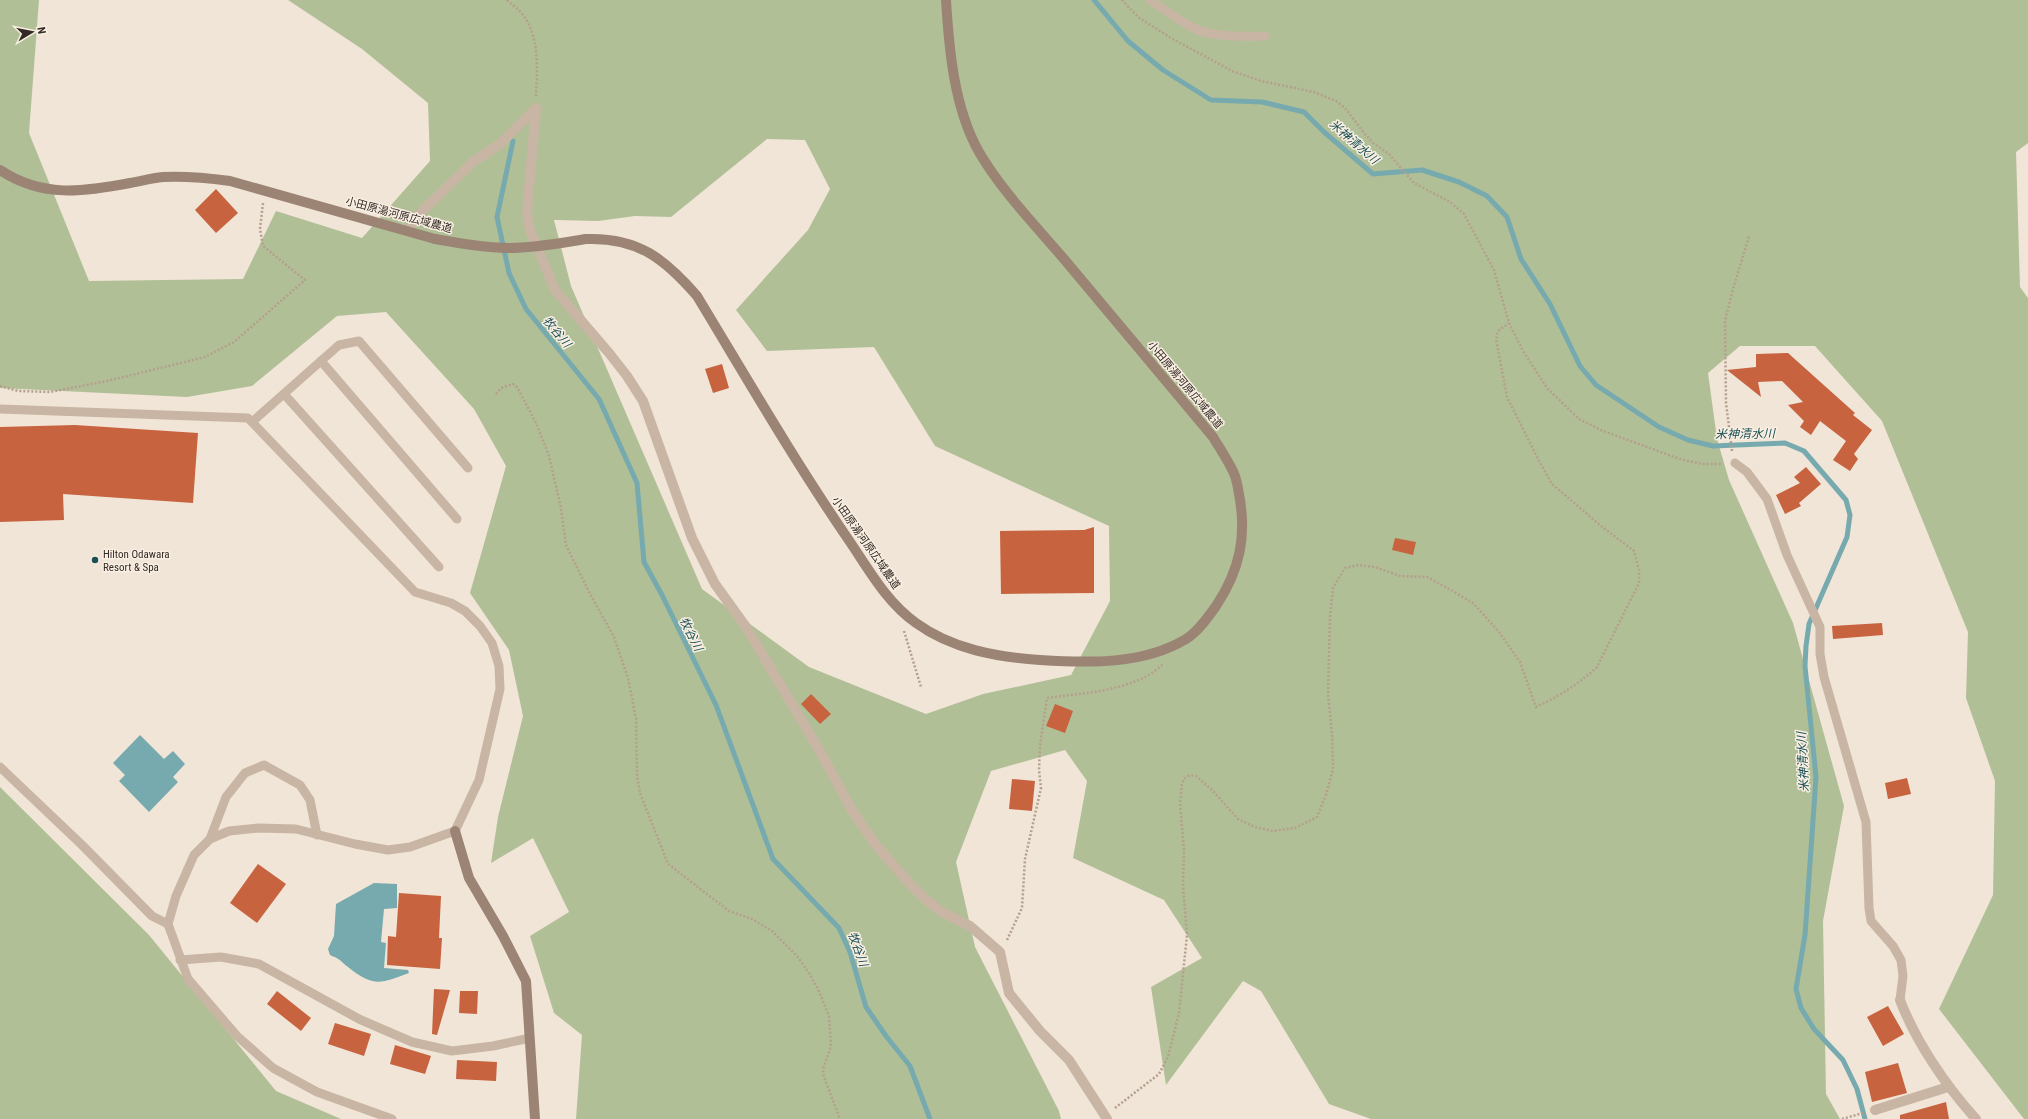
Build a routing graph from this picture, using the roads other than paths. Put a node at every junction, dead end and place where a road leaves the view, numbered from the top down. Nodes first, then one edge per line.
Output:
1 (946, 0) edge
2 (1150, 0) edge
3 (1265, 36) dead end
4 (0, 170) edge
5 (407, 232) junction
6 (321, 361) junction
7 (284, 394) junction
8 (0, 408) edge
9 (252, 422) junction
10 (1734, 460) road end
11 (468, 468) dead end
12 (457, 519) dead end
13 (439, 567) dead end
14 (0, 767) edge
15 (455, 831) junction
16 (317, 835) junction
17 (210, 839) junction
18 (168, 924) junction
19 (180, 960) junction
20 (1900, 1000) joint
21 (530, 1038) junction
22 (1948, 1087) junction
23 (1875, 1110) dead end
24 (1106, 1118) edge
25 (392, 1119) edge
26 (535, 1119) edge
27 (1976, 1119) edge

1 - 5 street, 小田原湯河原広域農道, bridge
2 - 3 lane
4 - 5 street, 小田原湯河原広域農道
5 - 24 street
6 - 7 lane
6 - 11 lane
6 - 12 lane
7 - 9 lane
7 - 13 lane
8 - 9 lane
9 - 15 lane
10 - 20 lane
14 - 18 lane
15 - 16 lane
15 - 21 street
16 - 17 lane
16 - 17 lane
17 - 18 lane
18 - 19 lane
19 - 21 lane
19 - 25 lane
20 - 22 street
21 - 26 street
22 - 23 street
22 - 27 street

